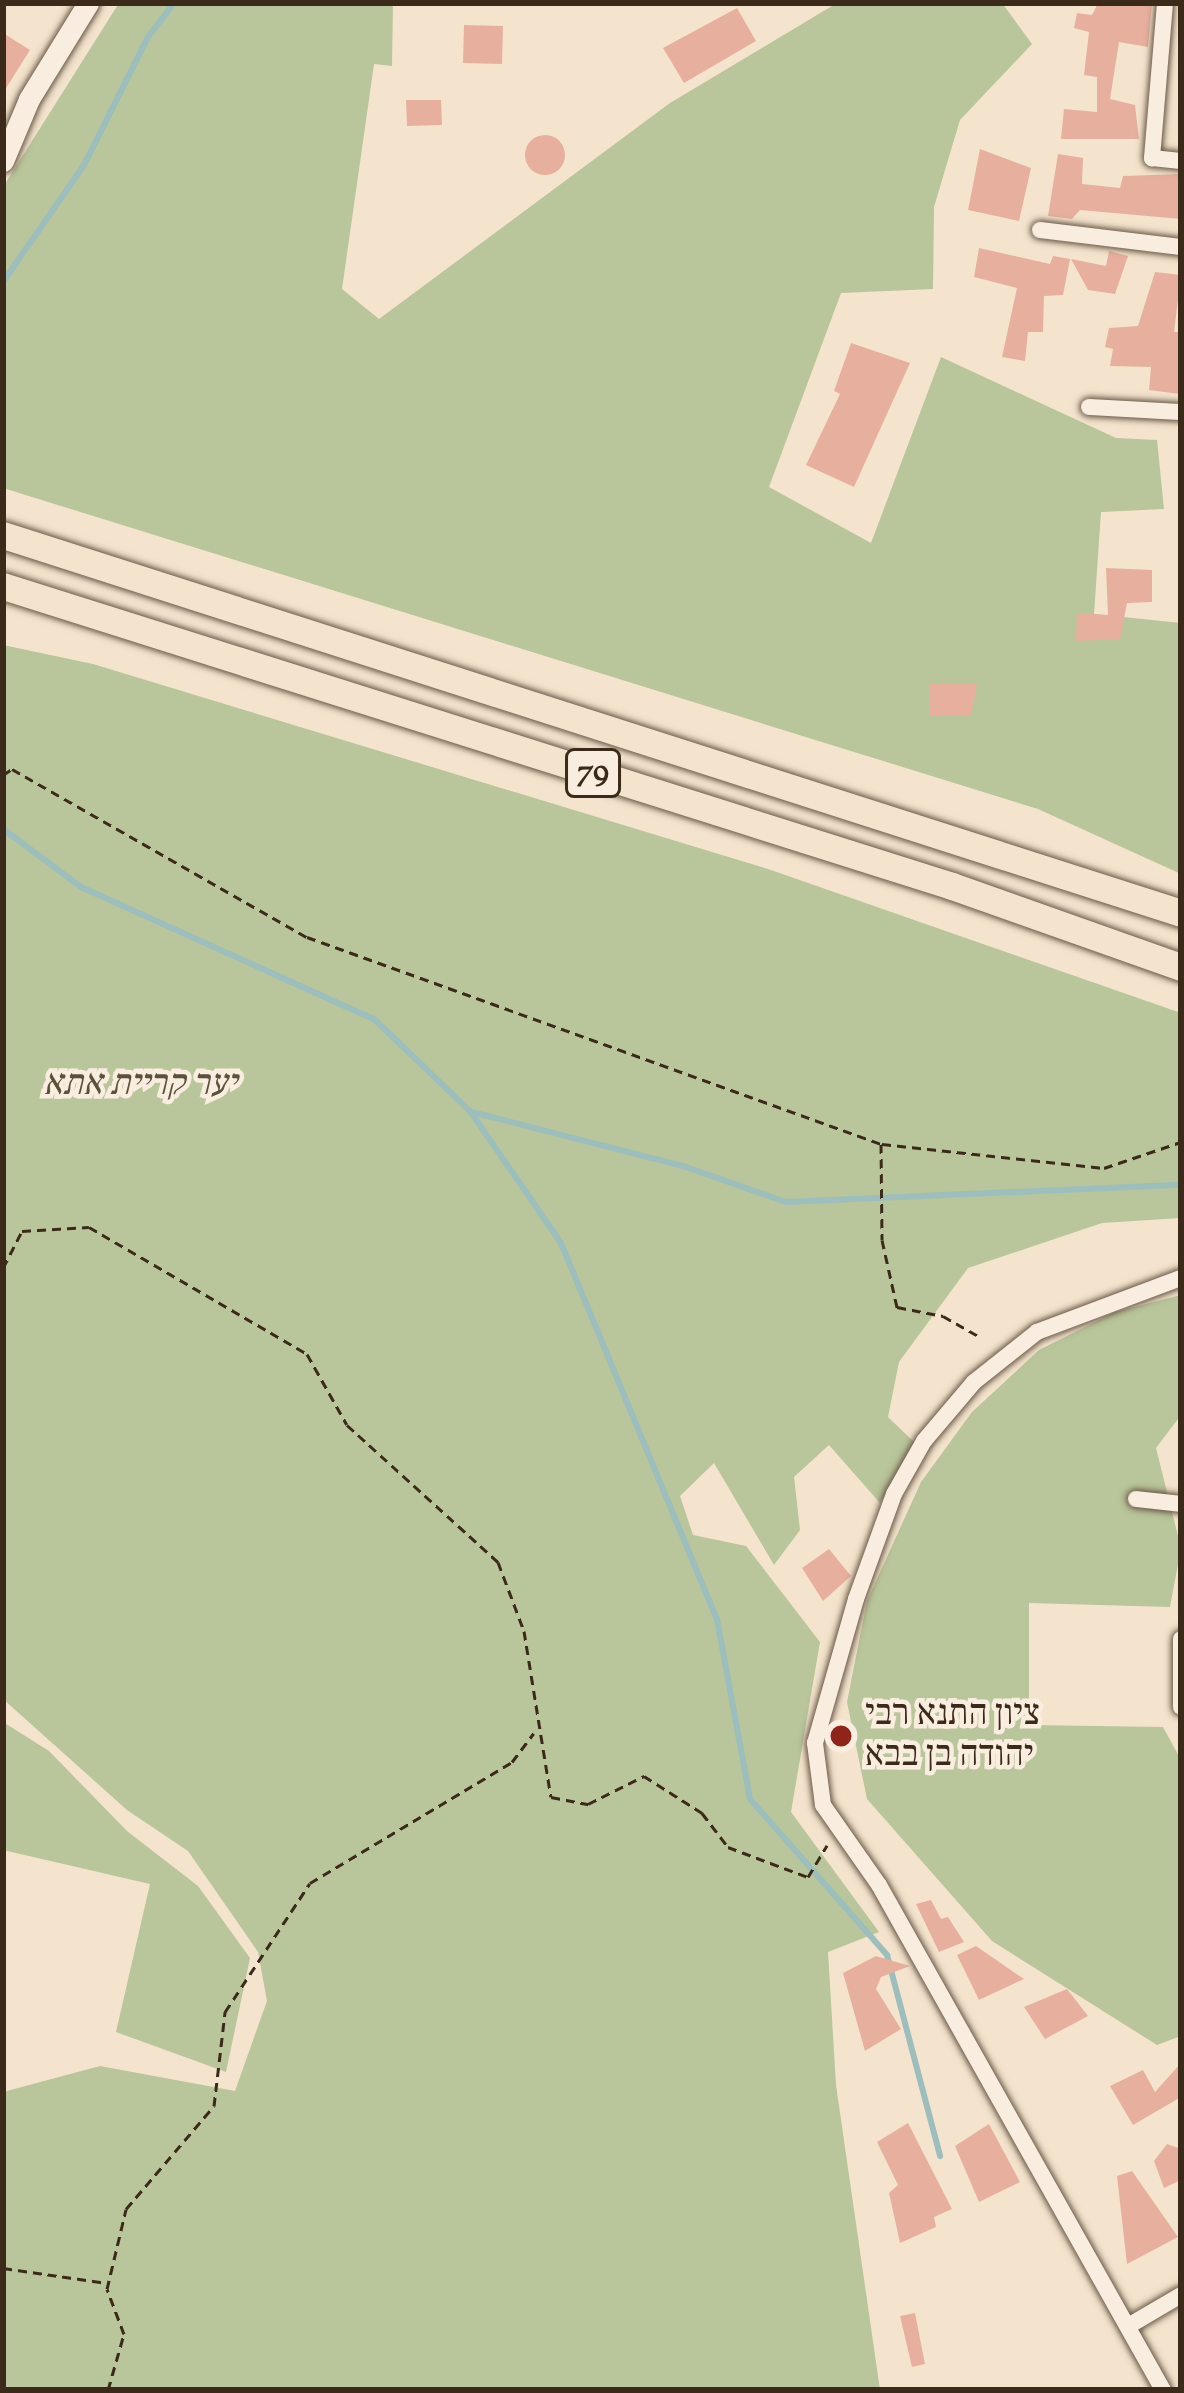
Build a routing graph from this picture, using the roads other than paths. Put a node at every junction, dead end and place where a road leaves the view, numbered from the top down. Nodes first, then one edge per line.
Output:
1 (88, 3) edge
2 (1166, 3) edge
3 (3, 156) edge
4 (1181, 161) edge
5 (1040, 230) dead end
6 (1181, 247) edge
7 (1089, 407) dead end
8 (1181, 412) edge
9 (3, 535) edge
10 (3, 586) edge
11 (1181, 913) edge
12 (1181, 967) edge
13 (1181, 1278) edge
14 (1136, 1499) dead end
15 (1181, 1504) edge
16 (1181, 1639) edge
17 (1181, 1705) edge
18 (1181, 2295) edge
19 (1130, 2325) junction
20 (1163, 2390) edge

1 - 3 street
2 - 4 street
5 - 6 street
7 - 8 street
9 - 11 highway, 79
10 - 12 highway, 79
13 - 19 street
14 - 15 street
16 - 17 street
18 - 19 street
19 - 20 street

